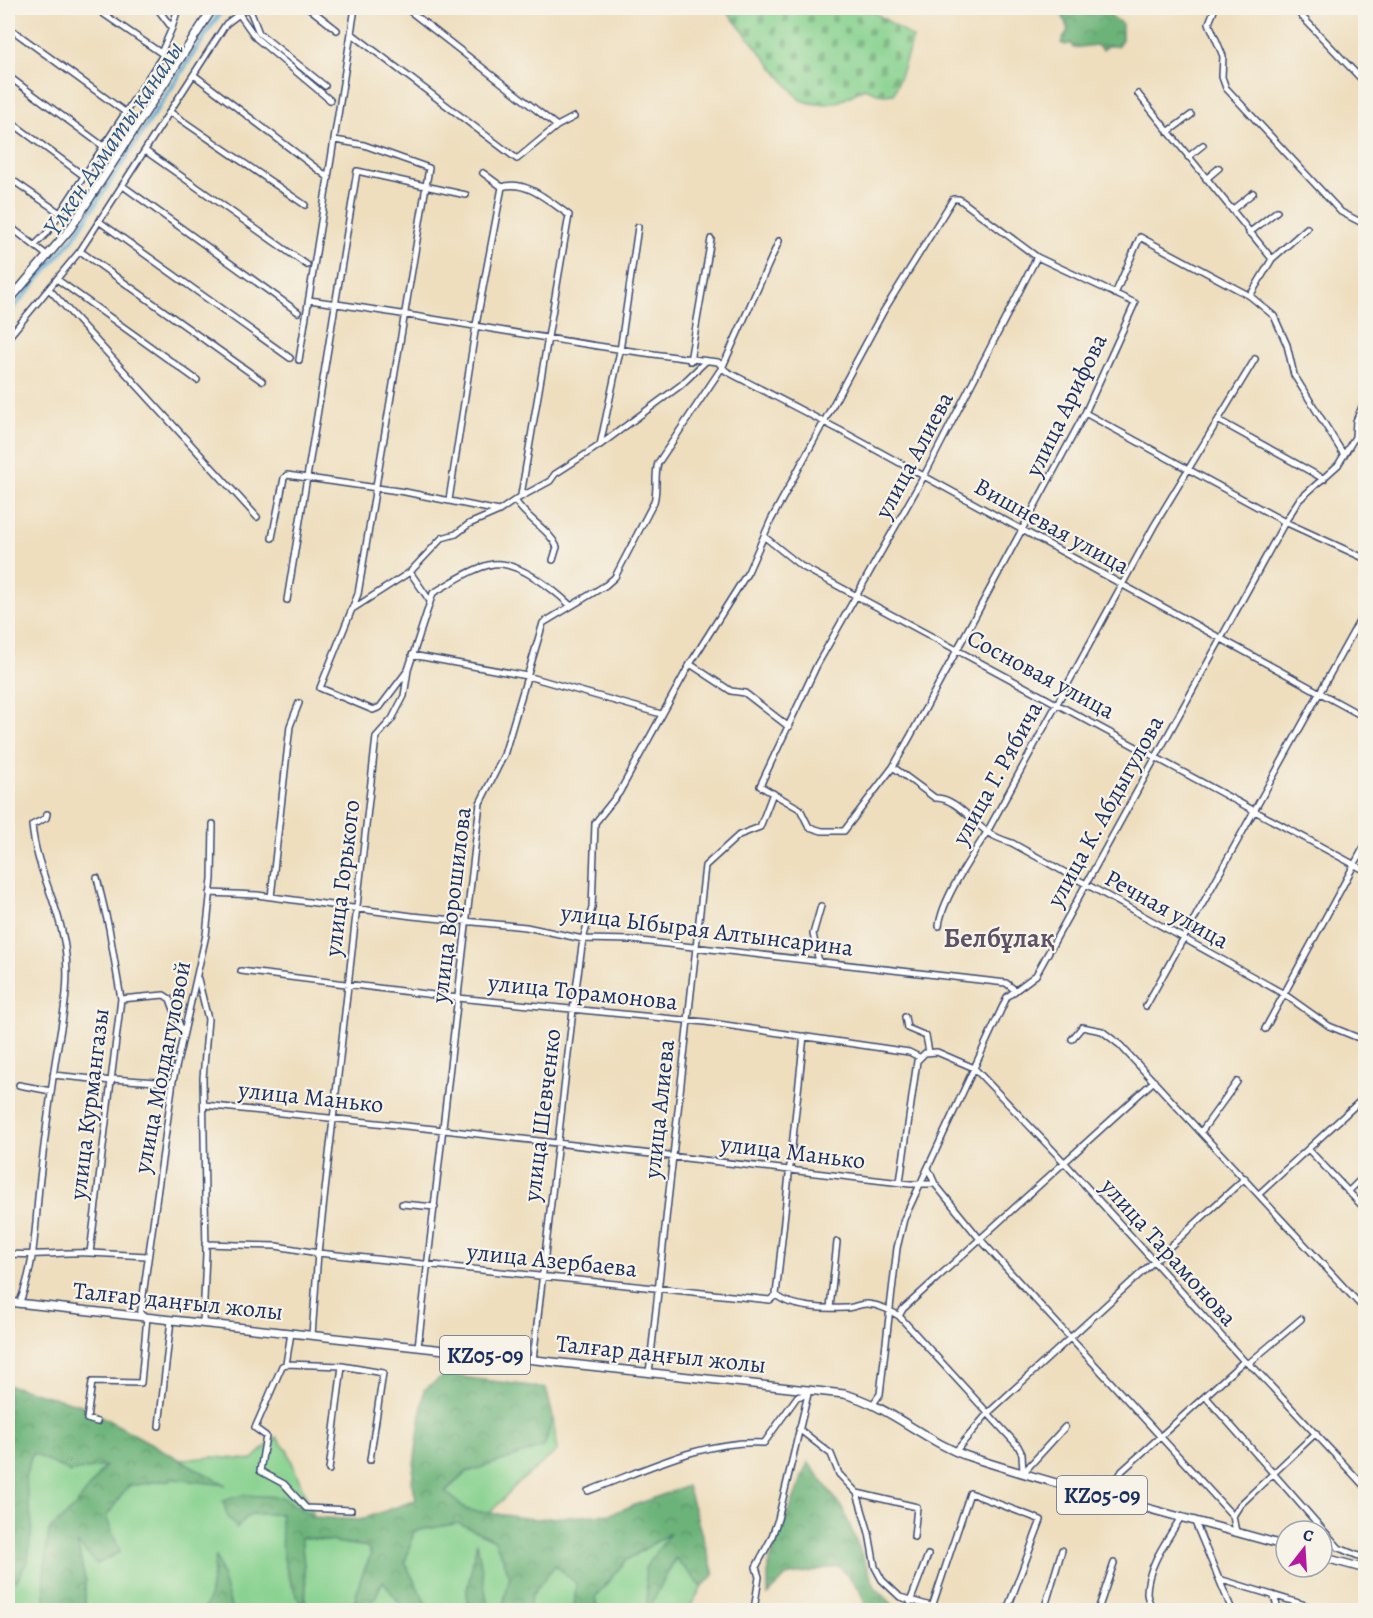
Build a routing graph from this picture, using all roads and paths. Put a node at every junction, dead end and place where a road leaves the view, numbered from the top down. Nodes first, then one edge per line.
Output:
1 (95, 8) edge
2 (157, 8) edge
3 (178, 8) edge
4 (213, 8) edge
5 (248, 8) edge
6 (309, 8) edge
7 (355, 8) edge
8 (406, 8) edge
9 (1215, 8) edge
10 (1294, 8) edge
11 (239, 14) junction
12 (8, 27) edge
13 (172, 28) junction
14 (337, 30) dead end
15 (351, 33) junction
16 (162, 54) junction
17 (177, 64) junction
18 (194, 75) junction
19 (8, 76) edge
20 (1365, 84) edge
21 (325, 86) dead end
22 (1138, 94) dead end
23 (330, 100) dead end
24 (125, 112) junction
25 (170, 112) junction
26 (1191, 115) dead end
27 (574, 117) dead end
28 (8, 120) edge
29 (557, 126) junction
30 (115, 128) junction
31 (1168, 132) junction
32 (128, 139) junction
33 (335, 140) junction
34 (1203, 145) dead end
35 (104, 146) junction
36 (147, 152) junction
37 (1188, 157) junction
38 (1220, 168) dead end
39 (483, 173) dead end
40 (84, 176) junction
41 (8, 178) edge
42 (329, 178) junction
43 (1206, 179) junction
44 (424, 184) junction
45 (123, 186) junction
46 (502, 188) junction
47 (1253, 193) dead end
48 (466, 195) dead end
49 (305, 205) dead end
50 (1232, 210) junction
51 (1277, 211) dead end
52 (60, 213) junction
53 (100, 222) junction
54 (8, 225) edge
55 (1365, 225) edge
56 (638, 227) dead end
57 (1307, 228) dead end
58 (1250, 233) junction
59 (711, 239) dead end
60 (779, 241) dead end
61 (35, 246) junction
62 (80, 251) junction
63 (48, 256) junction
64 (1036, 257) junction
65 (1272, 259) junction
66 (307, 265) dead end
67 (58, 280) junction
68 (50, 290) junction
69 (1115, 294) junction
70 (1250, 296) junction
71 (309, 300) junction
72 (8, 302) edge
73 (335, 304) junction
74 (298, 312) dead end
75 (403, 313) junction
76 (476, 325) junction
77 (8, 338) edge
78 (549, 338) junction
79 (620, 351) junction
80 (290, 358) dead end
81 (1255, 359) dead end
82 (299, 360) dead end
83 (690, 361) junction
84 (706, 361) junction
85 (723, 366) junction
86 (197, 380) dead end
87 (262, 381) dead end
88 (1365, 397) edge
89 (1085, 413) junction
90 (1218, 420) junction
91 (1356, 421) junction
92 (1365, 422) edge
93 (826, 423) junction
94 (600, 445) junction
95 (1344, 455) junction
96 (1187, 469) junction
97 (924, 476) junction
98 (1324, 478) junction
99 (305, 479) junction
100 (377, 489) junction
101 (521, 495) junction
102 (449, 500) junction
103 (515, 500) junction
104 (499, 511) junction
105 (257, 517) dead end
106 (1285, 522) junction
107 (1022, 531) junction
108 (272, 538) dead end
109 (766, 538) junction
110 (1365, 559) edge
111 (553, 560) dead end
112 (410, 572) junction
113 (1122, 585) junction
114 (858, 595) junction
115 (287, 600) dead end
116 (430, 601) junction
117 (570, 605) junction
118 (353, 609) junction
119 (1365, 609) edge
120 (1221, 639) junction
121 (958, 649) junction
122 (412, 655) junction
123 (690, 664) junction
124 (408, 670) junction
125 (527, 676) junction
126 (1320, 692) junction
127 (299, 703) dead end
128 (1057, 703) junction
129 (661, 714) junction
130 (1365, 718) edge
131 (789, 727) junction
132 (1156, 756) junction
133 (893, 767) junction
134 (773, 793) junction
135 (1254, 811) junction
136 (47, 814) dead end
137 (213, 825) dead end
138 (987, 832) junction
139 (1365, 843) edge
140 (1353, 865) junction
141 (1365, 871) edge
142 (97, 878) dead end
143 (1086, 885) junction
144 (210, 893) junction
145 (271, 897) junction
146 (821, 906) dead end
147 (357, 908) junction
148 (467, 920) junction
149 (939, 926) dead end
150 (583, 939) junction
151 (1184, 939) junction
152 (695, 949) junction
153 (819, 962) junction
154 (241, 971) dead end
155 (197, 976) junction
156 (348, 985) junction
157 (1016, 990) junction
158 (1284, 994) junction
159 (458, 998) junction
160 (121, 999) junction
161 (1146, 1006) dead end
162 (573, 1010) junction
163 (993, 1011) dead end
164 (999, 1013) junction
165 (905, 1017) dead end
166 (687, 1021) junction
167 (1265, 1029) dead end
168 (184, 1036) junction
169 (804, 1036) junction
170 (1072, 1039) dead end
171 (1365, 1041) edge
172 (930, 1052) junction
173 (919, 1057) junction
174 (974, 1068) junction
175 (53, 1075) junction
176 (112, 1080) junction
177 (1154, 1081) junction
178 (1237, 1082) dead end
179 (172, 1083) junction
180 (19, 1085) dead end
181 (51, 1091) junction
182 (1365, 1100) edge
183 (204, 1105) junction
184 (333, 1118) junction
185 (444, 1130) junction
186 (1201, 1132) junction
187 (557, 1143) junction
188 (1308, 1149) junction
189 (672, 1156) junction
190 (1064, 1162) junction
191 (928, 1168) junction
192 (789, 1170) junction
193 (1365, 1174) edge
194 (1245, 1178) junction
195 (900, 1182) junction
196 (920, 1184) junction
197 (935, 1184) junction
198 (1348, 1192) junction
199 (1259, 1194) junction
200 (402, 1204) dead end
201 (435, 1207) junction
202 (1365, 1210) edge
203 (978, 1238) junction
204 (837, 1242) dead end
205 (206, 1244) junction
206 (318, 1252) junction
207 (90, 1253) junction
208 (8, 1254) edge
209 (32, 1256) junction
210 (147, 1256) junction
211 (1154, 1262) junction
212 (429, 1264) junction
213 (542, 1277) junction
214 (657, 1289) junction
215 (776, 1295) junction
216 (8, 1302) edge
217 (19, 1304) junction
218 (830, 1308) junction
219 (890, 1311) junction
220 (1365, 1311) edge
221 (899, 1316) junction
222 (143, 1317) junction
223 (1301, 1319) dead end
224 (171, 1320) junction
225 (203, 1323) junction
226 (291, 1333) junction
227 (312, 1335) junction
228 (1069, 1338) junction
229 (418, 1347) junction
230 (533, 1360) junction
231 (1246, 1362) junction
232 (286, 1364) junction
233 (342, 1366) junction
234 (649, 1373) junction
235 (809, 1392) junction
236 (1205, 1396) junction
237 (873, 1404) junction
238 (987, 1414) junction
239 (97, 1422) dead end
240 (159, 1426) dead end
241 (1065, 1427) dead end
242 (799, 1429) junction
243 (1316, 1433) junction
244 (1159, 1438) junction
245 (956, 1452) junction
246 (370, 1460) dead end
247 (329, 1470) dead end
248 (1023, 1473) junction
249 (1272, 1473) junction
250 (1365, 1488) edge
251 (588, 1491) dead end
252 (857, 1493) junction
253 (1115, 1498) junction
254 (351, 1510) dead end
255 (1233, 1516) junction
256 (1181, 1517) junction
257 (1194, 1520) junction
258 (1236, 1532) junction
259 (914, 1536) dead end
260 (1274, 1543) edge
261 (1062, 1550) dead end
262 (928, 1555) dead end
263 (1365, 1559) edge
264 (1334, 1560) edge
265 (1114, 1563) dead end
266 (1365, 1569) edge
267 (1219, 1579) junction
268 (1273, 1595) junction
269 (910, 1602) junction
270 (932, 1606) junction
271 (754, 1611) edge
272 (944, 1611) edge
273 (1007, 1611) edge
274 (1044, 1611) edge
275 (1098, 1611) edge
276 (1153, 1611) edge
277 (1232, 1611) edge
278 (1279, 1611) edge
279 (1322, 1611) edge

1 - 16 street
2 - 13 street
3 - 13 street
4 - 17 main road
5 - 11 street
5 - 21 street
6 - 14 street
7 - 15 street
8 - 29 street
9 - 55 street
10 - 20 street
11 - 18 street
11 - 23 street
12 - 24 street
13 - 16 street
15 - 29 street
15 - 33 street
16 - 17 street
16 - 24 street
17 - 32 main road
18 - 25 street
18 - 42 street
19 - 35 street
22 - 31 street
24 - 30 street
25 - 36 street
25 - 49 street
26 - 31 street
27 - 29 street
28 - 40 street
30 - 32 street
30 - 35 street
31 - 37 street
32 - 63 main road
33 - 42 street
33 - 44 street
34 - 37 street
35 - 40 street
36 - 45 street
36 - 66 street
37 - 43 street
38 - 43 street
39 - 46 street
40 - 52 street
41 - 52 street
42 - 71 street
43 - 50 street
44 - 48 street
44 - 73 street
44 - 75 street
45 - 53 street
45 - 74 street
46 - 76 street
46 - 78 street
47 - 50 street
50 - 58 street
51 - 58 street
52 - 61 street
53 - 62 street
53 - 80 street
54 - 61 street
56 - 79 street
57 - 65 street
58 - 65 street
59 - 83 street
60 - 85 street, улица Ворошилова
61 - 63 street
62 - 67 street
62 - 87 street
63 - 72 main road
64 - 69 street
64 - 93 street, улица Шевченко
64 - 97 street, улица Алиева
65 - 70 street
67 - 68 street
67 - 86 street
68 - 77 street
68 - 105 street
69 - 70 street
69 - 89 street, улица Арифова
70 - 95 street
71 - 73 street, Вишневая улица
71 - 82 street
73 - 75 street, Вишневая улица
73 - 99 street
75 - 76 street, Вишневая улица
75 - 100 street
76 - 78 street, Вишневая улица
76 - 102 street
78 - 79 street, Вишневая улица
78 - 101 street
79 - 83 street, Вишневая улица
79 - 94 street
81 - 90 street, улица Г. Рябича
83 - 84 street, Вишневая улица
84 - 85 street, Вишневая улица
84 - 94 street
85 - 93 street, Вишневая улица
85 - 117 street, улица Ворошилова
88 - 91 street, улица К. Абдыгулова
89 - 96 street
89 - 107 street, улица Арифова
90 - 96 street, улица Г. Рябича
90 - 98 street
91 - 92 street
91 - 95 street, улица К. Абдыгулова
93 - 97 street, Вишневая улица
93 - 109 street, улица Шевченко
94 - 101 street
95 - 98 street, улица К. Абдыгулова
96 - 106 street
96 - 113 street, улица Г. Рябича
97 - 107 street, Вишневая улица
97 - 114 street, улица Алиева
98 - 106 street, улица К. Абдыгулова
99 - 100 street
99 - 108 street
99 - 115 street
100 - 102 street
100 - 118 street
101 - 103 street
102 - 104 street
103 - 104 street
103 - 111 street
104 - 112 street
106 - 110 street
106 - 120 street, улица К. Абдыгулова
107 - 113 street, Вишневая улица
107 - 121 street, улица Арифова
109 - 114 street, Сосновая улица
109 - 123 street, улица Шевченко
112 - 116 street
112 - 118 street
113 - 120 street, Вишневая улица
113 - 128 street, улица Г. Рябича
114 - 121 street, Сосновая улица
114 - 131 street, улица Алиева
116 - 117 street
116 - 122 street, улица Горького
117 - 125 street, улица Ворошилова
118 - 124 street
119 - 126 street
120 - 126 street, Вишневая улица
120 - 132 street, улица К. Абдыгулова
121 - 128 street, Сосновая улица
121 - 133 street, улица Арифова
122 - 124 street, улица Горького
122 - 125 street
123 - 129 street, улица Шевченко
123 - 131 street
124 - 147 street, улица Горького
125 - 129 street
125 - 148 street, улица Ворошилова
126 - 130 street, Вишневая улица
126 - 135 street
127 - 145 street
128 - 132 street, Сосновая улица
128 - 138 street, улица Г. Рябича
129 - 150 street, улица Шевченко
131 - 134 street, улица Алиева
132 - 135 street, Сосновая улица
132 - 143 street, улица К. Абдыгулова
133 - 134 street, улица Арифова
133 - 138 street, Речная улица
134 - 152 street, улица Алиева
135 - 140 street, Сосновая улица
135 - 151 street
136 - 175 street
137 - 144 street, улица Молдагуловой
138 - 143 street, Речная улица
138 - 149 street, улица Г. Рябича
139 - 140 street
140 - 141 street, Сосновая улица
140 - 158 street
142 - 160 street, улица Курмангазы
143 - 151 street, Речная улица
143 - 157 street, улица К. Абдыгулова
144 - 145 street, улица Ыбырая Алтынсарина
144 - 155 street, улица Молдагуловой
145 - 147 street, улица Ыбырая Алтынсарина
146 - 153 street
147 - 148 street, улица Ыбырая Алтынсарина
147 - 156 street, улица Горького
148 - 150 street, улица Ыбырая Алтынсарина
148 - 159 street, улица Ворошилова
150 - 152 street, улица Ыбырая Алтынсарина
150 - 162 street, улица Шевченко
151 - 158 street, Речная улица
151 - 161 street
152 - 153 street, улица Ыбырая Алтынсарина
152 - 166 street, улица Алиева
153 - 157 street, улица Ыбырая Алтынсарина
154 - 156 street, улица Торамонова
155 - 168 street, улица Молдагуловой
155 - 183 street
156 - 159 street, улица Торамонова
156 - 184 street, улица Горького
157 - 164 street, улица К. Абдыгулова
158 - 167 street
158 - 171 street, Речная улица
159 - 162 street, улица Торамонова
159 - 185 street, улица Ворошилова
160 - 168 street
160 - 176 street, улица Курмангазы
162 - 166 street, улица Торамонова
162 - 187 street, улица Шевченко
163 - 164 street
164 - 174 street, улица К. Абдыгулова
165 - 172 street
166 - 169 street, улица Торамонова
166 - 189 street, улица Алиева
168 - 179 street, улица Молдагуловой
169 - 173 street, улица Торамонова
169 - 192 street
170 - 177 street
172 - 173 street
172 - 174 street, улица Тарамонова
173 - 195 street
174 - 190 street, улица Тарамонова
174 - 191 street, улица К. Абдыгулова
175 - 176 street
175 - 181 street
176 - 179 street
176 - 207 street, улица Курмангазы
177 - 186 street
177 - 190 street
178 - 186 street
179 - 210 street, улица Молдагуловой
180 - 181 street
181 - 209 street
182 - 188 street
183 - 184 street, улица Манько
183 - 205 street
184 - 185 street, улица Манько
184 - 206 street, улица Горького
185 - 187 street, улица Манько
185 - 201 street, улица Ворошилова
186 - 194 street
187 - 189 street, улица Манько
187 - 213 street, улица Шевченко
188 - 198 street
188 - 199 street
189 - 192 street, улица Манько
189 - 214 street, улица Алиева
190 - 203 street
190 - 211 street, улица Тарамонова
191 - 196 street, улица К. Абдыгулова
191 - 197 street
192 - 195 street, улица Манько
192 - 215 street
193 - 198 street
194 - 199 street
194 - 211 street
195 - 196 street, улица Манько
196 - 197 street, улица Манько
196 - 219 street, улица К. Абдыгулова
197 - 203 street
198 - 202 street
199 - 220 street
200 - 201 street
201 - 212 street, улица Ворошилова
203 - 221 street
203 - 228 street
204 - 218 street
205 - 206 street, улица Азербаева
205 - 225 street
206 - 212 street, улица Азербаева
206 - 227 street, улица Горького
207 - 209 street
207 - 210 street
208 - 209 street
209 - 217 street
210 - 222 street, улица Молдагуловой
211 - 228 street
211 - 231 street, улица Тарамонова
212 - 213 street, улица Азербаева
212 - 229 street, улица Ворошилова
213 - 214 street, улица Азербаева
213 - 230 street, улица Шевченко
214 - 215 street, улица Азербаева
214 - 234 street, улица Алиева
215 - 218 street, улица Азербаева
216 - 217 main road, Талғар даңғыл жолы / KZ05-09
217 - 222 main road, Талғар даңғыл жолы / KZ05-09
218 - 219 street, улица Азербаева
219 - 221 street, улица Азербаева
219 - 237 street, улица К. Абдыгулова
221 - 238 street, улица Азербаева
222 - 224 main road, Талғар даңғыл жолы / KZ05-09
222 - 239 street, улица Молдагуловой
223 - 231 street
224 - 225 main road, Талғар даңғыл жолы / KZ05-09
224 - 240 street
225 - 226 main road, Талғар даңғыл жолы / KZ05-09
226 - 227 main road, Талғар даңғыл жолы / KZ05-09
226 - 232 street
227 - 229 main road, Талғар даңғыл жолы / KZ05-09
228 - 238 street
228 - 244 street
229 - 230 main road, Талғар даңғыл жолы / KZ05-09
230 - 234 main road, Талғар даңғыл жолы / KZ05-09
231 - 236 street
231 - 243 street, улица Тарамонова
232 - 233 street
232 - 254 street
233 - 246 street
233 - 247 street
234 - 235 main road, Талғар даңғыл жолы / KZ05-09
235 - 237 main road, Талғар даңғыл жолы / KZ05-09
235 - 242 street
235 - 251 street
236 - 244 street
236 - 249 street
237 - 245 main road, Талғар даңғыл жолы / KZ05-09
238 - 245 street
238 - 248 street, улица Азербаева
241 - 248 street
242 - 252 street
242 - 271 street
243 - 249 street
243 - 250 street, улица Тарамонова
244 - 253 street
244 - 255 street
245 - 248 main road, Талғар даңғыл жолы / KZ05-09
248 - 253 main road, Талғар даңғыл жолы / KZ05-09
249 - 255 street
249 - 263 street
252 - 259 street
252 - 269 street
253 - 256 main road, Талғар даңғыл жолы / KZ05-09
255 - 258 street
256 - 257 main road, Талғар даңғыл жолы / KZ05-09
256 - 276 street
257 - 258 main road, Талғар даңғыл жолы / KZ05-09
257 - 267 street
258 - 260 main road, Талғар даңғыл жолы / KZ05-09
261 - 274 street
262 - 269 street
264 - 266 main road
265 - 275 street
267 - 268 street
267 - 277 street
268 - 278 street
268 - 279 street
269 - 270 street
270 - 272 street
270 - 273 street

